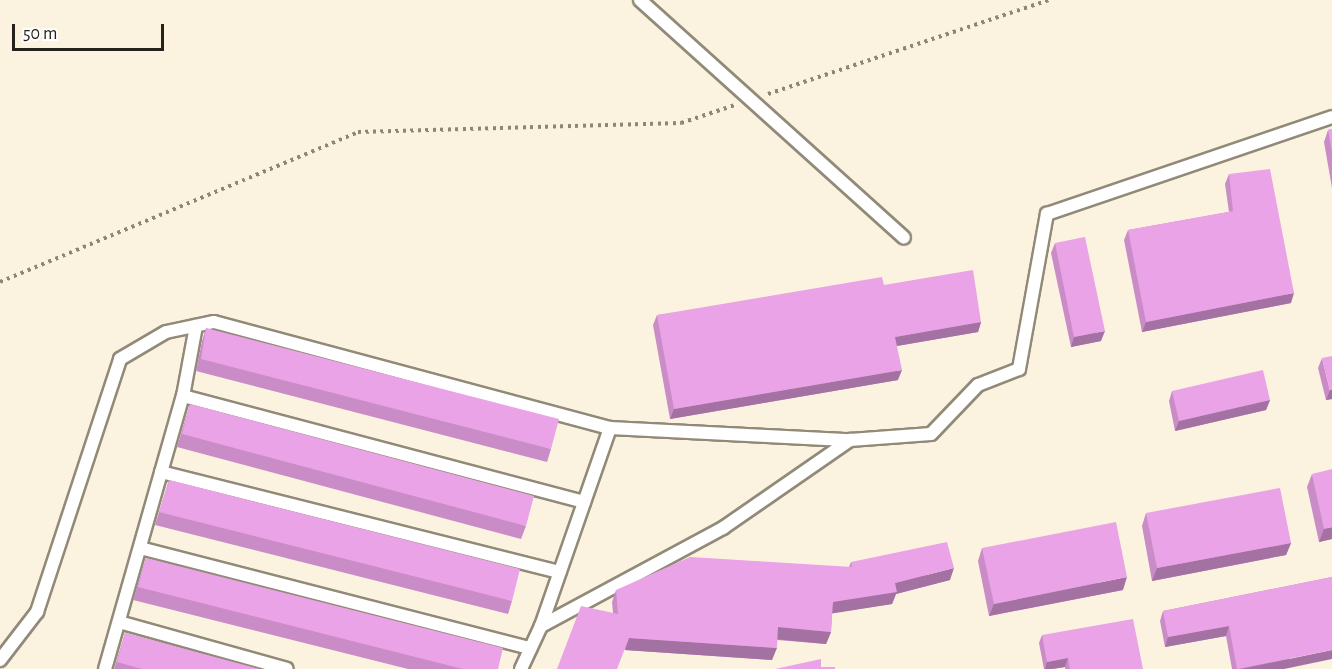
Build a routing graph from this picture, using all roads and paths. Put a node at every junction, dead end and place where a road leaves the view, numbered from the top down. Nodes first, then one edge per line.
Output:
1 (640, 0) edge
2 (1049, 0) edge
3 (749, 100) junction
4 (1332, 117) edge
5 (904, 238) dead end
6 (0, 282) edge
7 (196, 326) junction
8 (183, 396) junction
9 (610, 428) junction
10 (850, 440) junction
11 (161, 472) junction
12 (584, 502) junction
13 (140, 548) junction
14 (560, 572) junction
15 (118, 622) junction
16 (541, 626) junction
17 (530, 648) junction
18 (0, 660) edge
19 (105, 669) edge
20 (286, 669) edge
21 (521, 669) edge

1 - 3 lane
2 - 3 path
3 - 5 lane
3 - 6 path
4 - 10 lane
7 - 8 lane
7 - 9 lane
7 - 18 lane
8 - 11 lane
8 - 12 lane
9 - 10 lane
9 - 12 lane
10 - 16 lane
11 - 13 lane
11 - 14 lane
12 - 14 lane
13 - 15 lane
13 - 17 lane
14 - 16 lane
15 - 19 lane
15 - 20 lane
16 - 17 lane
17 - 21 lane

